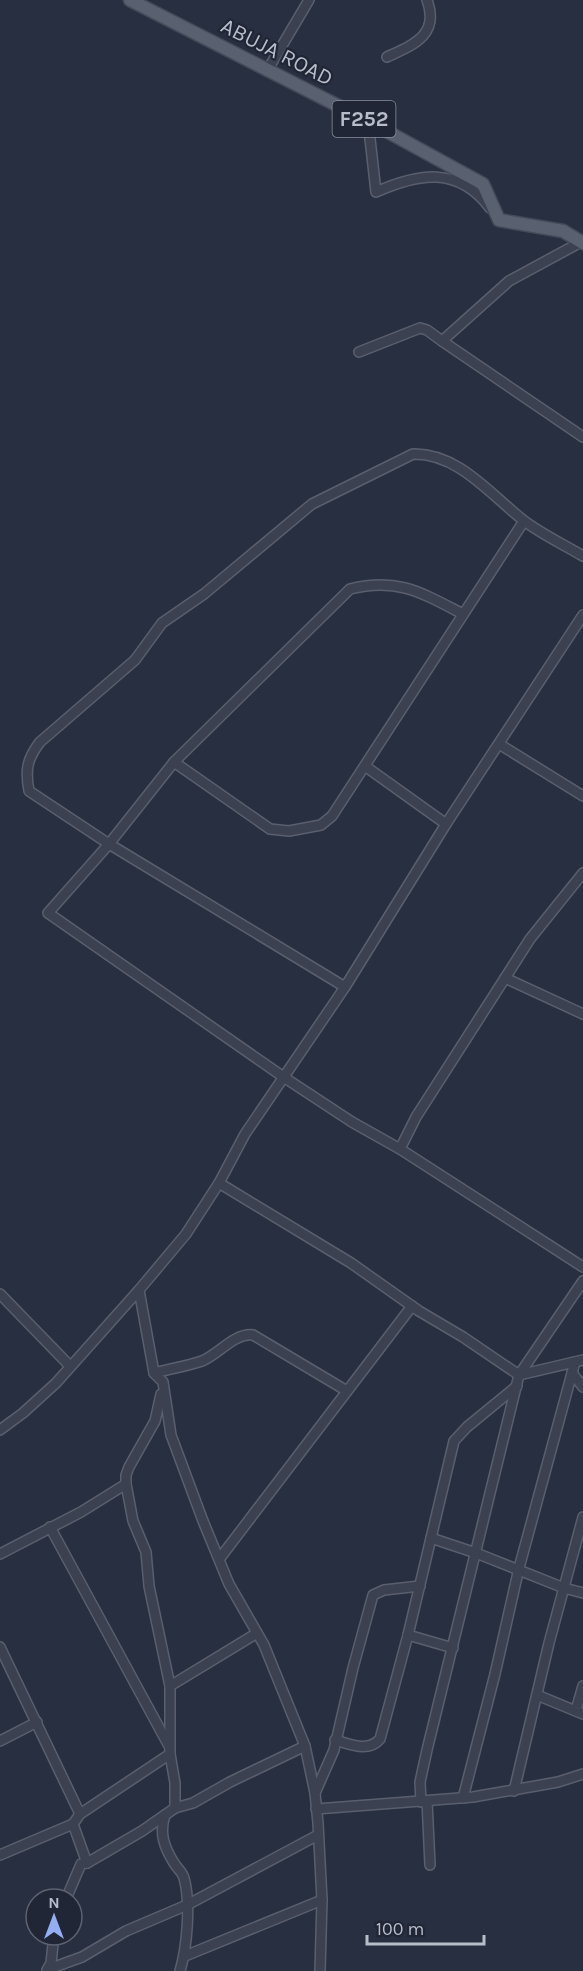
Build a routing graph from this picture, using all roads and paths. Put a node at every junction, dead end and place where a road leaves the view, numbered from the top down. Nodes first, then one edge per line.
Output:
1 (130, 0) edge
2 (309, 0) edge
3 (427, 0) edge
4 (387, 57) dead end
5 (267, 71) junction
6 (368, 121) junction
7 (499, 220) junction
8 (582, 242) edge
9 (442, 341) junction
10 (359, 351) dead end
11 (583, 437) edge
12 (524, 521) junction
13 (583, 556) edge
14 (463, 614) junction
15 (583, 615) edge
16 (499, 744) junction
17 (174, 762) junction
18 (365, 766) junction
19 (583, 796) edge
20 (447, 824) junction
21 (110, 844) junction
22 (583, 873) edge
23 (505, 978) junction
24 (345, 987) junction
25 (583, 1014) edge
26 (282, 1076) junction
27 (400, 1149) junction
28 (219, 1183) junction
29 (583, 1267) edge
30 (583, 1281) edge
31 (139, 1290) junction
32 (0, 1294) edge
33 (412, 1306) junction
34 (579, 1361) edge
35 (70, 1366) junction
36 (154, 1373) junction
37 (572, 1373) junction
38 (519, 1376) junction
39 (163, 1382) junction
40 (517, 1386) junction
41 (583, 1387) edge
42 (347, 1391) junction
43 (0, 1430) edge
44 (126, 1485) junction
45 (583, 1517) edge
46 (50, 1527) junction
47 (431, 1538) junction
48 (476, 1553) junction
49 (0, 1554) edge
50 (220, 1558) junction
51 (519, 1568) junction
52 (420, 1586) junction
53 (564, 1588) junction
54 (583, 1593) edge
55 (257, 1633) junction
56 (408, 1635) junction
57 (0, 1647) edge
58 (453, 1648) junction
59 (170, 1686) junction
60 (583, 1686) edge
61 (537, 1695) junction
62 (580, 1712) edge
63 (37, 1722) junction
64 (335, 1740) junction
65 (0, 1741) edge
66 (305, 1746) junction
67 (170, 1751) junction
68 (583, 1774) edge
69 (514, 1791) junction
70 (315, 1793) junction
71 (463, 1798) junction
72 (424, 1801) junction
73 (175, 1808) junction
74 (316, 1809) junction
75 (80, 1814) junction
76 (165, 1815) junction
77 (74, 1824) junction
78 (318, 1835) junction
79 (0, 1855) edge
80 (87, 1863) junction
81 (430, 1865) dead end
82 (71, 1887) edge
83 (322, 1900) junction
84 (187, 1905) junction
85 (53, 1947) edge
86 (184, 1956) junction
87 (47, 1970) edge
88 (180, 1971) edge
89 (320, 1971) edge

1 - 5 main road, ABUJA ROAD / F252
2 - 5 street
3 - 4 street
5 - 6 main road, ABUJA ROAD / F252
6 - 7 main road, ABUJA ROAD / F252
6 - 7 street
7 - 8 main road
8 - 9 street
9 - 10 street
9 - 11 street
12 - 13 street
12 - 14 street
12 - 21 street
14 - 17 street
14 - 18 street
15 - 16 street
16 - 19 street
16 - 20 street
17 - 18 street
17 - 21 street
18 - 20 street
20 - 24 street
21 - 24 street
21 - 26 street
22 - 23 street
23 - 25 street
23 - 27 street
24 - 26 street
26 - 27 street
26 - 28 street
27 - 29 street
28 - 31 street
28 - 33 street
30 - 38 street
31 - 35 street
31 - 36 street
32 - 35 street
33 - 38 street
33 - 42 street
34 - 37 street
34 - 38 street
35 - 43 street
36 - 39 street
36 - 42 street
37 - 41 street
37 - 51 street
38 - 40 street
39 - 44 street
39 - 50 street
40 - 47 street
40 - 48 street
42 - 50 street
44 - 46 street
44 - 59 street
45 - 53 street
46 - 49 street
46 - 67 street
47 - 48 street
47 - 52 street
48 - 51 street
48 - 58 street
50 - 55 street
51 - 53 street
51 - 71 street
52 - 56 street
52 - 64 street
53 - 54 street
53 - 61 street
55 - 59 street
55 - 66 street
56 - 58 street
56 - 64 street
57 - 63 street
58 - 72 street
59 - 67 street
60 - 62 street
61 - 62 street
61 - 69 street
63 - 65 street
63 - 75 street
64 - 70 street
66 - 70 street
66 - 73 street
67 - 73 street
67 - 75 street
68 - 69 street
69 - 71 street
70 - 74 street
71 - 72 street
72 - 74 street
72 - 81 street
73 - 76 street
74 - 78 street
75 - 77 street
76 - 80 street
76 - 84 street
77 - 79 street
77 - 80 street
78 - 83 street
78 - 84 street
80 - 82 street
83 - 86 street
83 - 89 street
84 - 86 street
84 - 87 street
85 - 87 street
86 - 88 street

